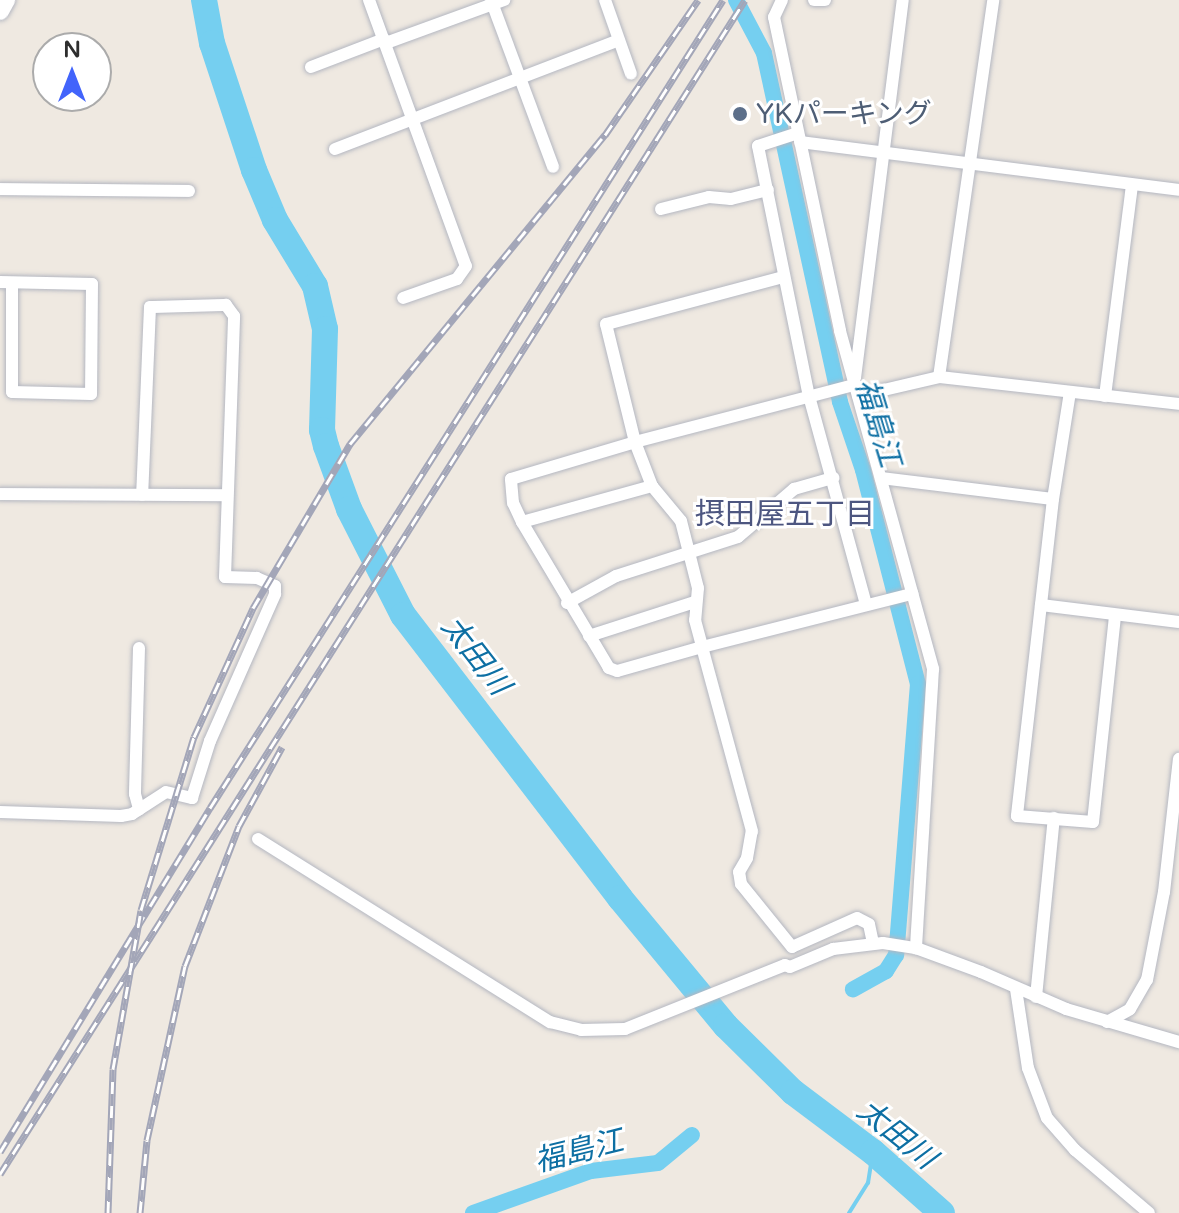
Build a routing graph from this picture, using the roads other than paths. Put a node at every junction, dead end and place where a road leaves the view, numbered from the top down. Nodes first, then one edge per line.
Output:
1 (369, 0) edge
2 (605, 0) edge
3 (782, 0) edge
4 (814, 0) edge
5 (825, 0) edge
6 (903, 0) edge
7 (993, 0) edge
8 (496, 1) edge
9 (619, 40) junction
10 (385, 41) junction
11 (311, 67) dead end
12 (631, 74) dead end
13 (519, 77) junction
14 (413, 119) junction
15 (796, 137) junction
16 (335, 149) dead end
17 (883, 154) junction
18 (967, 164) junction
19 (553, 167) dead end
20 (1132, 185) junction
21 (0, 189) edge
22 (768, 190) junction
23 (1179, 190) edge
24 (189, 191) dead end
25 (661, 209) dead end
26 (783, 277) junction
27 (6, 282) edge
28 (403, 298) dead end
29 (939, 377) junction
30 (854, 389) junction
31 (1070, 392) junction
32 (813, 396) junction
33 (1105, 396) junction
34 (1179, 404) edge
35 (635, 442) junction
36 (833, 478) junction
37 (881, 478) junction
38 (652, 486) junction
39 (0, 494) edge
40 (142, 495) junction
41 (225, 495) junction
42 (1053, 499) junction
43 (522, 522) junction
44 (689, 554) junction
45 (908, 595) junction
46 (695, 602) junction
47 (567, 603) junction
48 (866, 604) junction
49 (1041, 605) junction
50 (1115, 615) junction
51 (1179, 622) edge
52 (589, 636) junction
53 (702, 647) junction
54 (139, 648) dead end
55 (1179, 759) edge
56 (139, 809) junction
57 (0, 812) edge
58 (1054, 818) junction
59 (258, 839) dead end
60 (878, 943) junction
61 (912, 947) junction
62 (1016, 989) junction
63 (1036, 997) junction
64 (1107, 1022) junction
65 (1179, 1042) edge
66 (1149, 1213) edge

1 - 10 street
2 - 9 street
3 - 15 street
4 - 5 street
6 - 17 street
7 - 18 street
8 - 10 street
8 - 13 street
9 - 12 street
9 - 13 street
10 - 11 street
10 - 14 street
13 - 14 street
13 - 19 street
14 - 16 street
14 - 28 street
15 - 17 street
15 - 22 street
15 - 30 street
17 - 18 street
17 - 30 street
18 - 20 street
18 - 29 street
20 - 23 street
20 - 33 street
21 - 24 street
22 - 25 street
22 - 26 street
26 - 32 street
26 - 35 street
27 - 27 street
29 - 30 street
29 - 31 street
30 - 32 street
30 - 37 street
31 - 33 street
31 - 42 street
32 - 35 street
32 - 36 street
33 - 34 street
35 - 38 street
35 - 43 street
36 - 44 street
36 - 48 street
37 - 42 street
37 - 45 street
38 - 43 street
38 - 44 street
39 - 40 street
40 - 41 street
40 - 41 street
41 - 56 street
42 - 49 street
43 - 47 street
44 - 46 street
44 - 47 street
45 - 48 street
45 - 61 street
46 - 52 street
46 - 53 street
47 - 52 street
48 - 53 street
49 - 50 street
49 - 58 street
50 - 51 street
50 - 58 street
52 - 53 street
53 - 60 street
54 - 56 street
55 - 64 street
56 - 57 street
58 - 63 street
59 - 60 street
60 - 61 street
61 - 62 street
62 - 63 street
62 - 66 street
63 - 64 street
64 - 65 street

